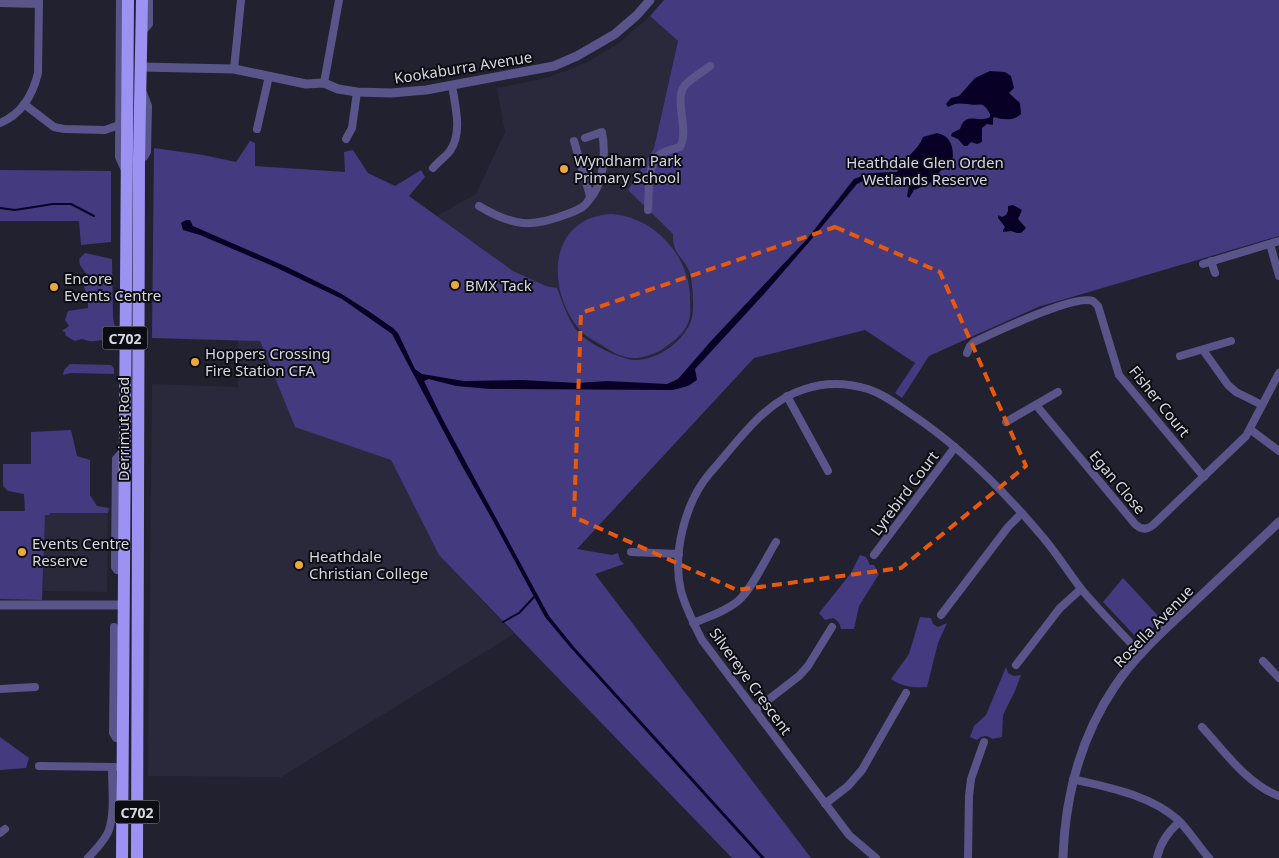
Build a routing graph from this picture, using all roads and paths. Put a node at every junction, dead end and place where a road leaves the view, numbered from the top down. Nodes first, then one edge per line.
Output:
1 (120, 0) edge
2 (128, 0) edge
3 (142, 0) edge
4 (149, 0) edge
5 (241, 0) edge
6 (339, 0) edge
7 (650, 0) edge
8 (39, 2) edge
9 (0, 3) edge
10 (141, 33) junction
11 (710, 66) dead end
12 (134, 67) junction
13 (234, 69) junction
14 (269, 76) junction
15 (324, 83) junction
16 (452, 85) junction
17 (357, 92) junction
18 (24, 104) junction
19 (0, 122) edge
20 (119, 125) junction
21 (257, 129) dead end
22 (585, 138) dead end
23 (346, 139) dead end
24 (574, 141) dead end
25 (433, 168) dead end
26 (127, 173) junction
27 (589, 200) junction
28 (479, 206) dead end
29 (648, 210) dead end
30 (1279, 241) edge
31 (1270, 244) junction
32 (1211, 261) junction
33 (1202, 264) dead end
34 (1215, 273) dead end
35 (1279, 276) edge
36 (1231, 341) dead end
37 (1203, 350) junction
38 (967, 353) dead end
39 (125, 354) junction
40 (139, 354) junction
41 (1180, 356) dead end
42 (1279, 373) edge
43 (1058, 392) dead end
44 (787, 396) junction
45 (1036, 404) junction
46 (1262, 405) junction
47 (1006, 422) dead end
48 (1250, 430) junction
49 (955, 447) junction
50 (1279, 451) edge
51 (828, 471) dead end
52 (1204, 478) junction
53 (1022, 514) junction
54 (1279, 522) edge
55 (776, 542) dead end
56 (138, 548) junction
57 (631, 552) dead end
58 (679, 554) junction
59 (874, 554) dead end
60 (124, 571) junction
61 (1082, 589) junction
62 (0, 605) edge
63 (138, 606) junction
64 (124, 607) junction
65 (941, 615) dead end
66 (694, 623) junction
67 (114, 627) dead end
68 (832, 627) dead end
69 (119, 648) junction
70 (1141, 654) junction
71 (1263, 661) dead end
72 (1016, 665) dead end
73 (1279, 678) edge
74 (35, 687) dead end
75 (0, 689) edge
76 (906, 692) dead end
77 (755, 710) junction
78 (138, 720) junction
79 (1202, 727) dead end
80 (123, 739) junction
81 (984, 742) dead end
82 (40, 766) dead end
83 (117, 767) junction
84 (136, 767) junction
85 (1073, 779) junction
86 (1279, 796) edge
87 (825, 804) junction
88 (1179, 822) junction
89 (88, 858) edge
90 (122, 858) edge
91 (138, 858) edge
92 (876, 858) edge
93 (968, 858) edge
94 (1063, 858) edge
95 (1157, 858) edge
96 (1209, 858) edge

1 - 20 street
2 - 12 highway, Derrimut Road / C702
3 - 10 highway, Derrimut Road / C702
4 - 10 street
5 - 13 street
6 - 15 street
7 - 16 street, Kookaburra Avenue
8 - 9 street
8 - 18 street
10 - 12 highway, Derrimut Road / C702
11 - 29 street
12 - 13 street, Kookaburra Avenue
12 - 26 highway, Derrimut Road / C702
12 - 40 highway, Derrimut Road / C702
13 - 14 street, Kookaburra Avenue
14 - 15 street, Kookaburra Avenue
14 - 21 street
15 - 17 street, Kookaburra Avenue
16 - 17 street, Kookaburra Avenue
16 - 25 street
17 - 23 street
18 - 19 street
18 - 20 street
20 - 26 street
22 - 27 street
24 - 27 street
26 - 39 highway, Derrimut Road / C702
27 - 28 street
30 - 31 street
31 - 32 street
31 - 35 street
32 - 33 street
32 - 34 street
36 - 37 street
37 - 41 street
37 - 46 street
38 - 52 street, Fisher Court
39 - 40 highway
39 - 60 highway, Derrimut Road / C702
40 - 56 highway, Derrimut Road / C702
42 - 46 street, Egan Close
43 - 45 street
44 - 49 street, Silvereye Crescent
44 - 51 street
44 - 58 street, Silvereye Crescent
45 - 47 street
45 - 52 street, Egan Close
46 - 48 street, Egan Close
48 - 50 street
48 - 52 street, Egan Close
49 - 53 street, Silvereye Crescent
49 - 59 street, Lyrebird Court
53 - 61 street, Silvereye Crescent
53 - 65 street
54 - 70 street, Rosella Avenue
55 - 66 street
56 - 60 highway
56 - 63 highway, Derrimut Road / C702
57 - 58 street
58 - 66 street, Silvereye Crescent
60 - 64 highway, Derrimut Road / C702
61 - 70 street, Silvereye Crescent
61 - 72 street
62 - 64 street
63 - 64 highway
63 - 78 highway, Derrimut Road / C702
64 - 69 highway, Derrimut Road / C702
66 - 77 street, Silvereye Crescent
67 - 69 street
68 - 77 street
69 - 80 highway, Derrimut Road / C702
70 - 85 street, Rosella Avenue
71 - 73 street
74 - 75 street
76 - 87 street
77 - 87 street, Silvereye Crescent
78 - 80 highway
78 - 84 highway, Derrimut Road / C702
79 - 86 street
80 - 83 highway, Derrimut Road / C702
81 - 93 street
82 - 83 street
83 - 84 highway
83 - 89 street
83 - 90 highway, Derrimut Road / C702
84 - 91 highway, Derrimut Road / C702
85 - 88 street
85 - 94 street, Rosella Avenue
87 - 92 street, Silvereye Crescent
88 - 95 street
88 - 96 street

